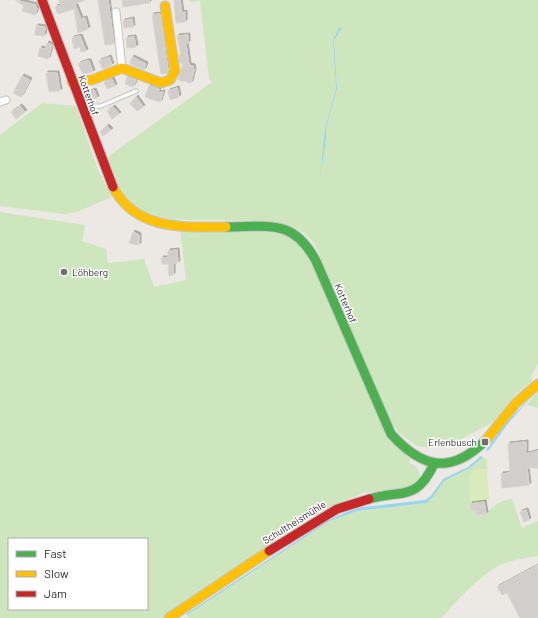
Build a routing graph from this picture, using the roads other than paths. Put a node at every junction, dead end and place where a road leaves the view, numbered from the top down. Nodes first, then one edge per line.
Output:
1 (45, 1) edge
2 (165, 6) dead end
3 (116, 12) dead end
4 (122, 68) junction
5 (72, 82) junction
6 (136, 91) dead end
7 (82, 107) junction
8 (535, 386) edge
9 (434, 464) junction
10 (169, 618) edge

1 - 5 street, Kotterhof
2 - 4 street
3 - 4 street
4 - 5 street
5 - 7 street, Kotterhof
6 - 7 lane
7 - 9 street, Kotterhof
8 - 9 street
9 - 10 street, Schultheismühle

